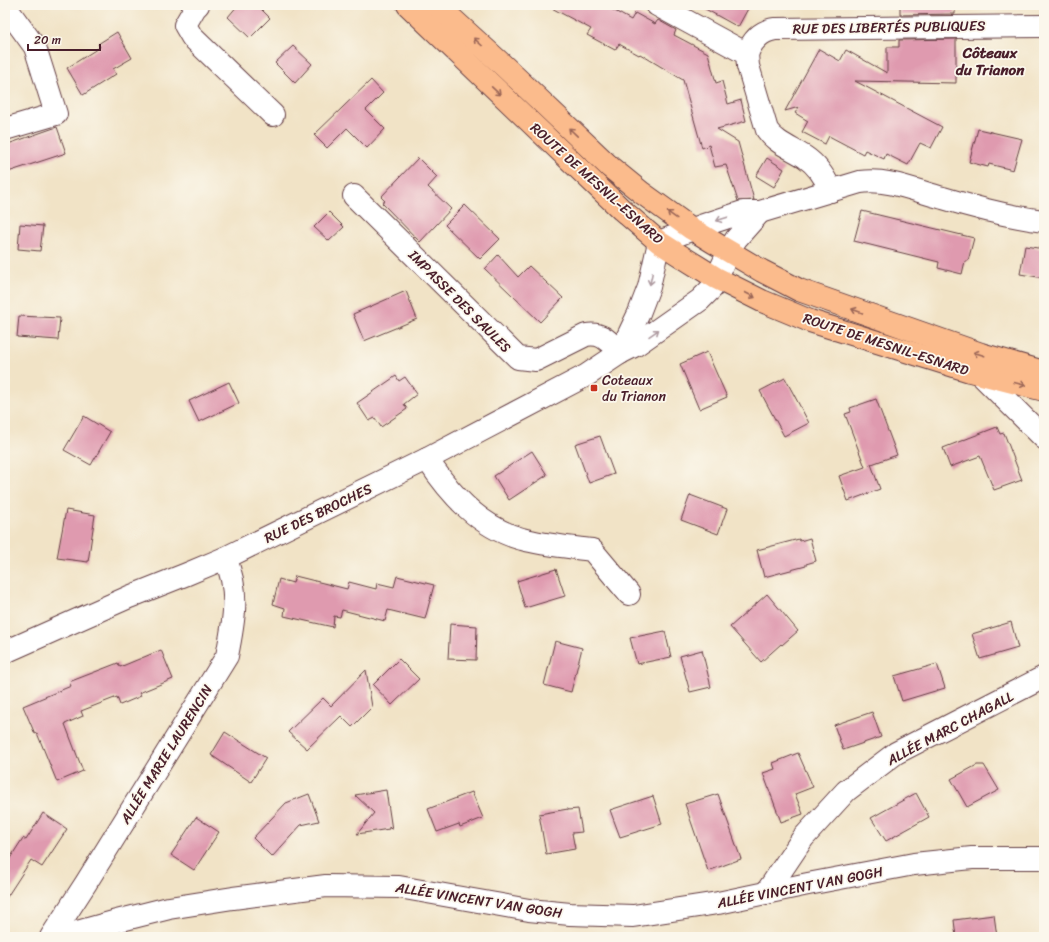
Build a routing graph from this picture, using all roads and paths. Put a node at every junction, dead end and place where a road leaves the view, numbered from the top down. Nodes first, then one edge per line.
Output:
1 (198, 5) edge
2 (408, 5) edge
3 (437, 5) edge
4 (657, 5) edge
5 (5, 6) edge
6 (1044, 26) edge
7 (747, 54) junction
8 (273, 115) dead end
9 (5, 129) edge
10 (831, 191) junction
11 (354, 196) dead end
12 (760, 212) junction
13 (1044, 221) edge
14 (692, 229) junction
15 (659, 242) junction
16 (728, 251) junction
17 (716, 278) junction
18 (620, 353) junction
19 (1044, 372) edge
20 (980, 374) junction
21 (1044, 390) edge
22 (1044, 438) edge
23 (427, 460) junction
24 (225, 558) junction
25 (629, 594) dead end
26 (5, 652) edge
27 (1044, 677) edge
28 (1044, 858) edge
29 (766, 893) junction
30 (50, 937) edge
31 (59, 937) edge

1 - 8 street
2 -> 15 main road, ROUTE DE MESNIL-ESNARD
14 -> 3 main road, ROUTE DE MESNIL-ESNARD
4 - 7 street
5 - 9 street
6 - 7 street, RUE DES LIBERTÉS PUBLIQUES
7 - 10 street
10 - 12 street
10 - 13 street
11 - 18 street, IMPASSE DES SAULES
12 -> 14 street
12 - 16 street, RUE DES BROCHES
14 - 15 street
14 - 16 main road, ROUTE DE MESNIL-ESNARD
15 - 17 main road, ROUTE DE MESNIL-ESNARD
15 -> 18 street
16 - 17 street, RUE DES BROCHES
19 -> 16 main road, ROUTE DE MESNIL-ESNARD
18 -> 17 street, RUE DES BROCHES
17 -> 20 main road, ROUTE DE MESNIL-ESNARD
18 - 23 street, RUE DES BROCHES
20 -> 21 main road, ROUTE DE MESNIL-ESNARD
20 - 22 street
23 - 24 street, RUE DES BROCHES
23 - 25 street
24 - 26 street, RUE DES BROCHES
24 - 30 street, ALLÉE MARIE LAURENCIN
27 - 29 street, ALLÉE MARC CHAGALL
28 - 29 street, ALLÉE VINCENT VAN GOGH
29 - 31 street, ALLÉE VINCENT VAN GOGH

